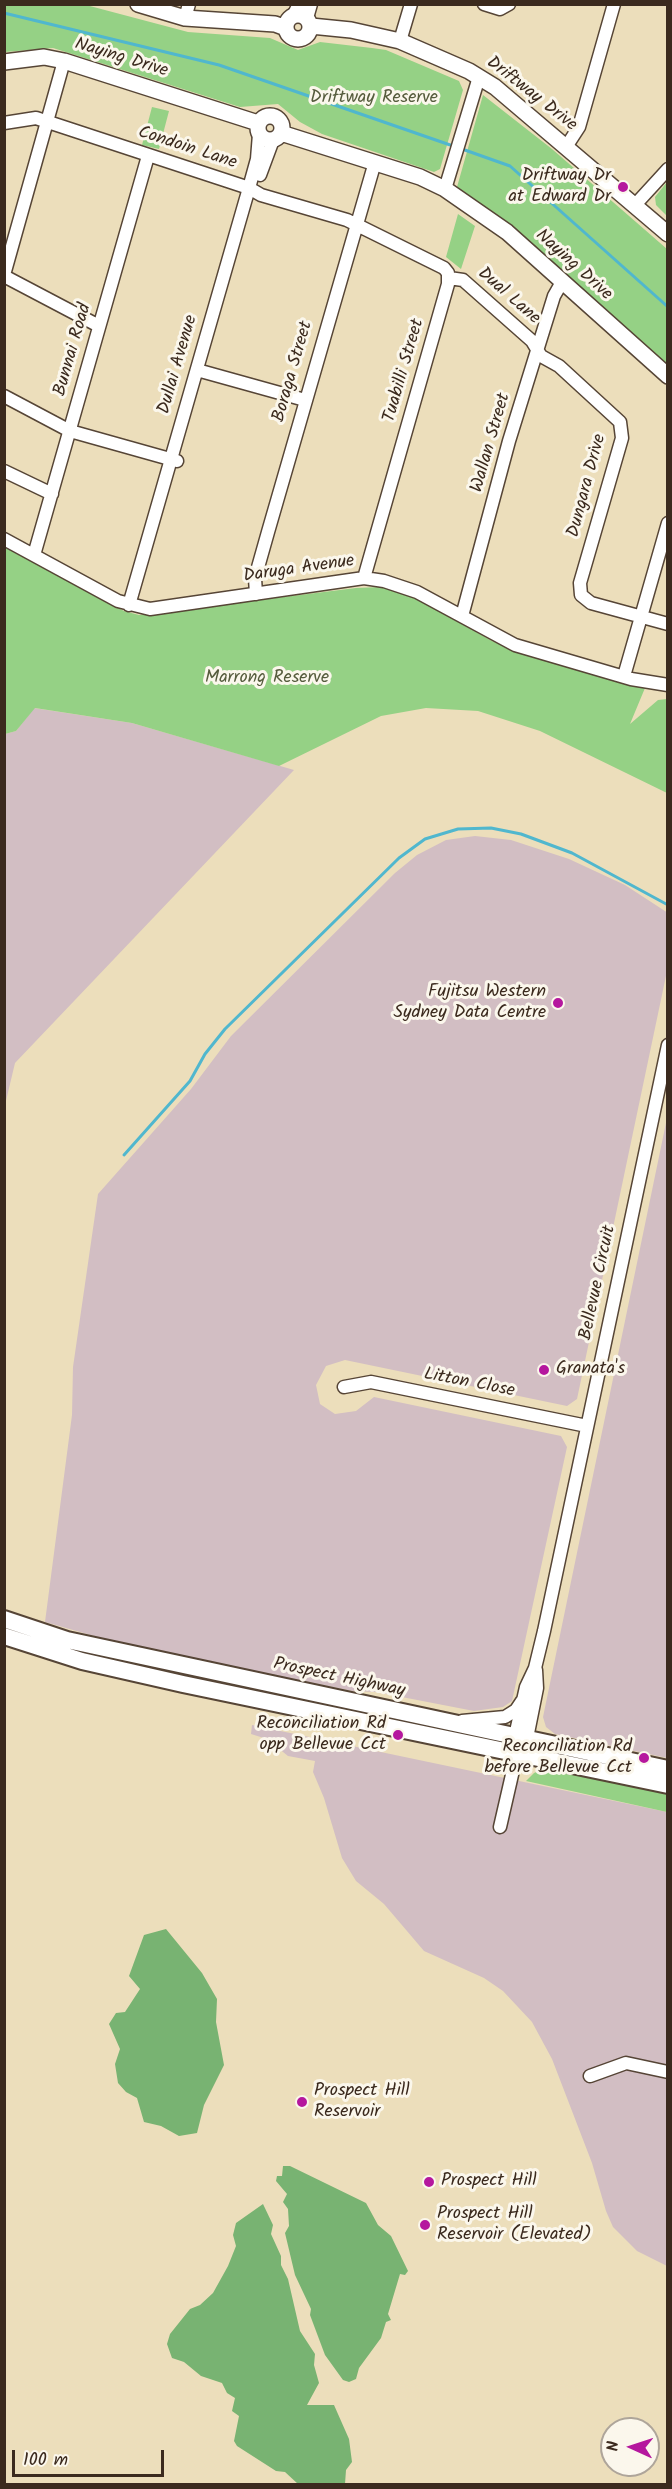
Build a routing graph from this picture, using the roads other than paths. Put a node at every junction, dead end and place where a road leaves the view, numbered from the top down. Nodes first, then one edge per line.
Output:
1 (138, 4) edge
2 (411, 4) edge
3 (484, 4) edge
4 (614, 4) edge
5 (508, 6) edge
6 (187, 11) edge
7 (301, 16) edge
8 (400, 41) junction
9 (4, 62) edge
10 (64, 62) junction
11 (479, 77) junction
12 (4, 123) edge
13 (49, 123) junction
14 (268, 133) junction
15 (567, 147) junction
16 (148, 156) junction
17 (375, 162) junction
18 (668, 169) edge
19 (252, 189) junction
20 (445, 189) junction
21 (635, 206) junction
22 (357, 224) junction
23 (668, 234) edge
24 (4, 276) edge
25 (449, 278) junction
26 (562, 282) junction
27 (99, 326) junction
28 (537, 352) junction
29 (200, 371) junction
30 (667, 374) edge
31 (4, 396) edge
32 (304, 400) junction
33 (70, 431) junction
34 (174, 460) junction
35 (4, 471) edge
36 (52, 494) junction
37 (668, 523) edge
38 (4, 539) edge
39 (668, 549) edge
40 (34, 555) junction
41 (364, 578) junction
42 (256, 594) junction
43 (133, 607) junction
44 (462, 616) junction
45 (644, 619) junction
46 (668, 624) edge
47 (627, 677) junction
48 (668, 685) edge
49 (668, 1045) edge
50 (344, 1387) dead end
51 (587, 1426) junction
52 (4, 1619) edge
53 (4, 1636) edge
54 (536, 1668) junction
55 (524, 1697) junction
56 (449, 1722) junction
57 (519, 1742) junction
58 (668, 1768) edge
59 (668, 1785) edge
60 (500, 1827) dead end
61 (668, 2072) edge
62 (590, 2076) dead end

1 - 6 street, Driftway Drive
2 - 8 street
3 - 5 street
4 - 15 street
6 - 7 street, Driftway Drive
7 - 8 street, Driftway Drive
8 - 11 street, Driftway Drive
9 - 10 street, Naying Drive
10 - 13 street
10 - 14 street, Naying Drive
11 - 15 street, Driftway Drive
11 - 20 street
12 - 13 street, Condoin Lane
13 - 16 street, Condoin Lane
13 - 24 street
14 - 17 street, Naying Drive
14 - 19 street, Dullai Avenue
15 - 21 street, Driftway Drive
16 - 19 street, Condoin Lane
16 - 27 street, Bunnai Road
17 - 20 street, Naying Drive
17 - 22 street, Boraga Street
18 - 21 street
19 - 22 street, Condoin Lane
19 - 29 street, Dullai Avenue
20 - 26 street, Naying Drive
21 - 23 street, Driftway Drive
22 - 25 street
22 - 32 street, Boraga Street
24 - 27 street
25 - 28 street, Dual Lane
25 - 41 street, Tuabilli Street
26 - 28 street, Wallan Street
26 - 30 street, Naying Drive
27 - 33 street, Bunnai Road
28 - 44 street, Wallan Street
28 - 45 street, Dungara Drive
29 - 32 street
29 - 34 street, Dullai Avenue
31 - 33 street
32 - 42 street, Boraga Street
33 - 34 street
33 - 36 street, Bunnai Road
34 - 43 street, Dullai Avenue
35 - 36 street
36 - 40 street, Bunnai Road
37 - 45 street
38 - 40 street
39 - 45 street
40 - 43 street
41 - 42 street, Daruga Avenue
41 - 44 street, Daruga Avenue
42 - 43 street, Daruga Avenue
44 - 47 street, Daruga Avenue
45 - 46 street
45 - 47 street
47 - 48 street, Daruga Avenue
49 - 51 street, Bellevue Circuit
50 - 51 street, Litton Close
51 - 54 street, Bellevue Circuit
52 - 56 main road, Prospect Highway
53 - 57 main road, Prospect Highway
54 - 55 street, Bellevue Circuit
54 - 57 street, Bellevue Circuit
55 - 56 street
55 - 57 street, Bellevue Circuit
56 - 57 main road, Prospect Highway
57 - 58 main road, Prospect Highway
57 - 59 main road, Prospect Highway
57 - 60 street
61 - 62 street

